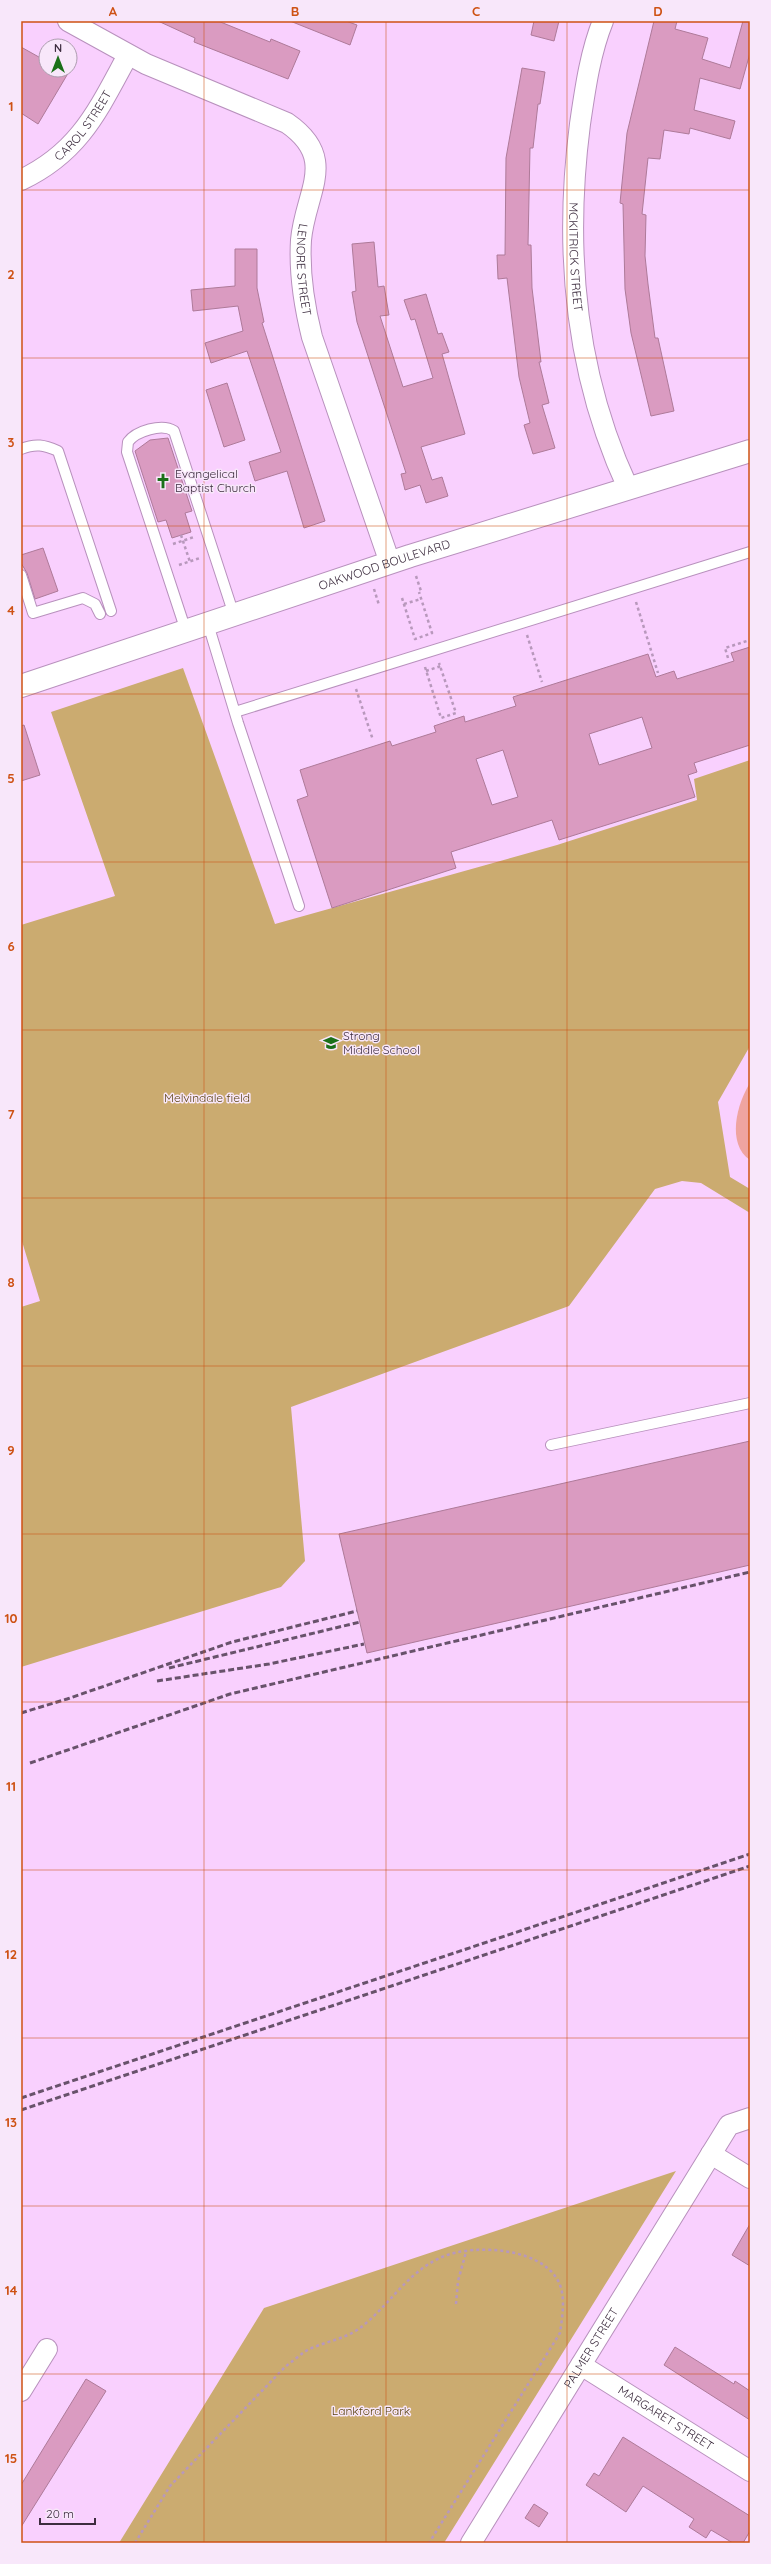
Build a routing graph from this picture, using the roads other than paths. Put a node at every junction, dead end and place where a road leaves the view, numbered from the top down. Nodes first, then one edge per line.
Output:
1 (68, 21) edge
2 (602, 21) edge
3 (128, 55) junction
4 (21, 180) edge
5 (21, 449) edge
6 (750, 451) edge
7 (628, 488) junction
8 (750, 552) edge
9 (390, 563) junction
10 (21, 575) edge
11 (111, 611) dead end
12 (100, 614) dead end
13 (234, 615) junction
14 (208, 624) junction
15 (186, 631) junction
16 (21, 686) edge
17 (235, 712) junction
18 (299, 906) dead end
19 (750, 1403) edge
20 (551, 1445) dead end
21 (750, 2118) edge
22 (711, 2154) junction
23 (750, 2178) edge
24 (47, 2349) dead end
25 (581, 2365) junction
26 (21, 2391) edge
27 (750, 2471) edge
28 (471, 2543) edge

1 - 3 street, LENORE STREET
2 - 7 street, MCKITRICK STREET
3 - 4 street, CAROL STREET
3 - 9 street, LENORE STREET
5 - 11 lane
6 - 7 main road, OAKWOOD BOULEVARD
7 - 9 main road, OAKWOOD BOULEVARD
8 - 17 lane
9 - 13 main road, OAKWOOD BOULEVARD
10 - 12 lane
13 - 14 main road, OAKWOOD BOULEVARD
13 - 15 lane
14 - 15 main road, OAKWOOD BOULEVARD
14 - 17 lane
15 - 16 main road, OAKWOOD BOULEVARD
17 - 18 lane
19 - 20 lane
21 - 22 street, PALMER STREET
22 - 23 street
22 - 25 street, PALMER STREET
24 - 26 street
25 - 27 street, MARGARET STREET
25 - 28 street, PALMER STREET

